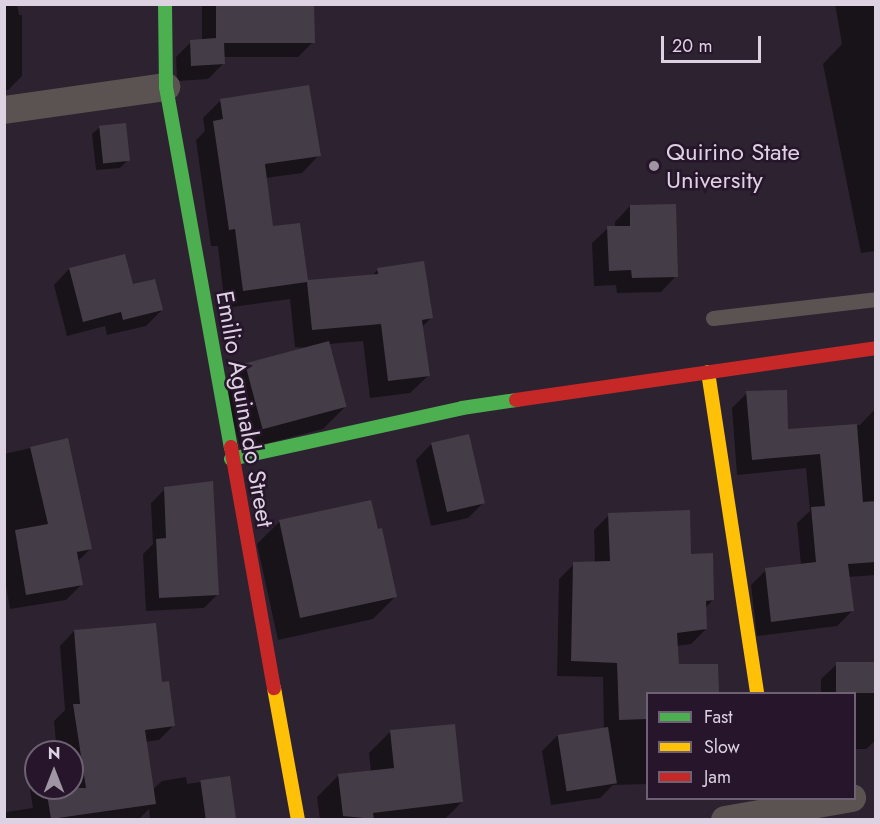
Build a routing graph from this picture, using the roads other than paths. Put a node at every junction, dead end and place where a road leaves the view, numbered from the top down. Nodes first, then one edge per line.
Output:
1 (165, 4) edge
2 (166, 87) junction
3 (4, 110) edge
4 (876, 299) edge
5 (713, 318) dead end
6 (876, 348) edge
7 (708, 372) junction
8 (231, 459) junction
9 (757, 692) edge
10 (876, 795) edge
11 (856, 798) edge
12 (840, 800) edge
13 (774, 810) edge
14 (298, 819) edge
15 (725, 819) edge

1 - 2 street, Emilio Aguinaldo Street
2 - 3 street
2 - 8 street, Emilio Aguinaldo Street
4 - 5 lane
6 - 7 street
7 - 8 street
7 - 9 street
8 - 14 street, Emilio Aguinaldo Street
10 - 11 street
12 - 13 street
13 - 15 street

